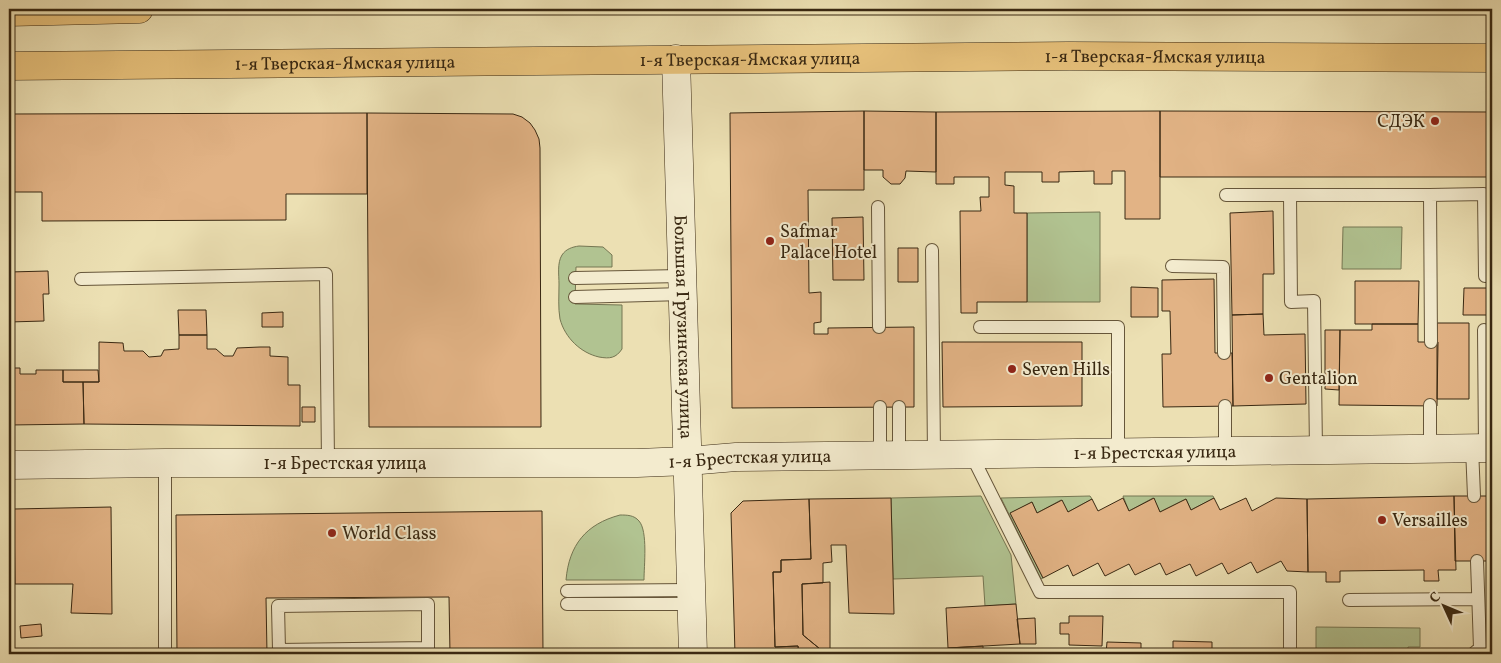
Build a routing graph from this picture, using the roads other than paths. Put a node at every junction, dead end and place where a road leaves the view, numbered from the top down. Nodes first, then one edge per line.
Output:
1 (139, 9) edge
2 (9, 12) edge
3 (1492, 58) edge
4 (676, 59) junction
5 (9, 66) edge
6 (1226, 195) dead end
7 (1290, 195) junction
8 (1430, 195) junction
9 (878, 207) dead end
10 (932, 250) dead end
11 (1172, 266) dead end
12 (1485, 276) dead end
13 (576, 278) dead end
14 (81, 279) dead end
15 (683, 285) junction
16 (575, 297) dead end
17 (879, 327) dead end
18 (980, 327) dead end
19 (1484, 330) dead end
20 (1431, 342) dead end
21 (1224, 353) dead end
22 (899, 406) dead end
23 (1225, 406) dead end
24 (1430, 406) dead end
25 (880, 407) dead end
26 (1483, 448) edge
27 (1430, 449) junction
28 (1316, 450) junction
29 (1225, 451) junction
30 (1118, 452) junction
31 (971, 454) junction
32 (890, 455) junction
33 (934, 455) junction
34 (688, 461) junction
35 (328, 462) junction
36 (165, 463) junction
37 (9, 464) edge
38 (1474, 496) dead end
39 (1476, 561) dead end
40 (567, 591) dead end
41 (691, 597) junction
42 (1478, 599) junction
43 (1349, 600) dead end
44 (567, 604) dead end
45 (428, 651) edge
46 (165, 654) edge
47 (693, 654) edge
48 (1290, 654) edge
49 (1474, 654) edge

1 - 2 main road
3 - 4 main road, 1-я Тверская-Ямская улица
4 - 5 main road, 1-я Тверская-Ямская улица
4 - 15 main road, Большая Грузинская улица
6 - 7 lane
7 - 8 lane
7 - 28 lane
8 - 12 lane
8 - 20 lane
9 - 17 lane
10 - 33 lane
11 - 21 lane
13 - 15 lane
14 - 35 lane
15 - 16 lane
15 - 34 main road, Большая Грузинская улица
18 - 30 lane
19 - 26 lane
22 - 32 lane
23 - 29 lane
24 - 27 lane
25 - 32 lane
26 - 27 main road, 1-я Брестская улица
26 - 38 lane
27 - 28 main road, 1-я Брестская улица
28 - 29 main road, 1-я Брестская улица
29 - 30 main road, 1-я Брестская улица
30 - 31 main road, 1-я Брестская улица
31 - 33 main road, 1-я Брестская улица
31 - 48 lane
32 - 33 main road, 1-я Брестская улица
32 - 34 main road, 1-я Брестская улица
34 - 35 main road, 1-я Брестская улица
34 - 41 main road, Большая Грузинская улица
35 - 36 main road, 1-я Брестская улица
36 - 37 main road, 1-я Брестская улица
36 - 46 lane
39 - 42 lane
40 - 41 lane
41 - 44 lane
41 - 47 main road, Большая Грузинская улица
42 - 43 lane
42 - 49 lane
45 - 45 lane

